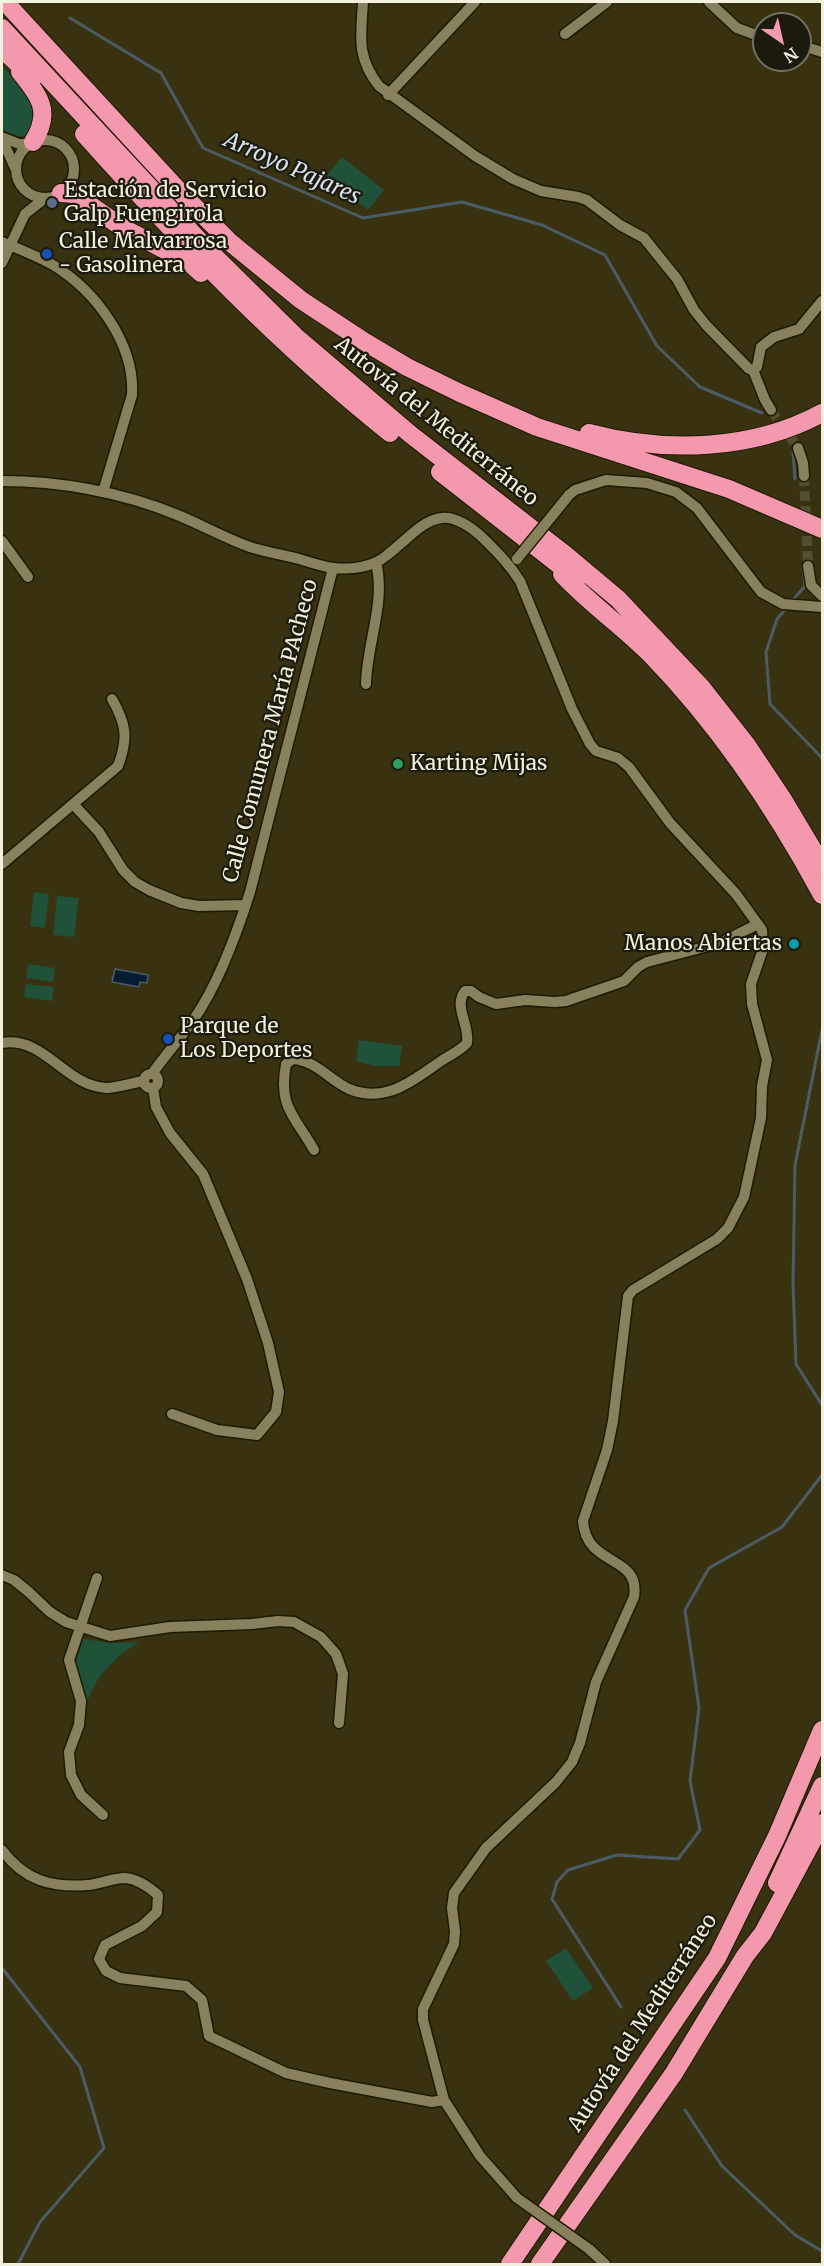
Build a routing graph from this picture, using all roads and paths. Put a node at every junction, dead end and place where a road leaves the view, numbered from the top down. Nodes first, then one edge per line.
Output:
1 (5, 2) edge
2 (363, 2) edge
3 (475, 2) edge
4 (607, 2) edge
5 (709, 2) edge
6 (2, 28) edge
7 (565, 34) dead end
8 (752, 34) edge
9 (2, 49) edge
10 (388, 94) junction
11 (2, 138) edge
12 (31, 143) junction
13 (16, 170) junction
14 (21, 186) junction
15 (53, 195) junction
16 (25, 214) junction
17 (6, 244) edge
18 (2, 263) edge
19 (239, 300) junction
20 (822, 301) edge
21 (753, 370) junction
22 (771, 410) tunnel mouth
23 (822, 413) edge
24 (512, 415) junction
25 (798, 448) tunnel mouth
26 (804, 476) tunnel mouth
27 (2, 481) edge
28 (103, 492) junction
29 (822, 529) edge
30 (2, 541) edge
31 (548, 557) junction
32 (376, 562) junction
33 (514, 562) junction
34 (808, 566) tunnel mouth
35 (333, 568) junction
36 (28, 577) dead end
37 (822, 596) edge
38 (822, 608) edge
39 (635, 618) junction
40 (366, 684) dead end
41 (112, 699) dead end
42 (74, 804) junction
43 (2, 864) edge
44 (822, 865) edge
45 (822, 895) edge
46 (246, 905) junction
47 (758, 924) junction
48 (2, 1043) edge
49 (147, 1077) junction
50 (314, 1150) dead end
51 (172, 1414) dead end
52 (2, 1575) edge
53 (97, 1578) dead end
54 (80, 1628) junction
55 (339, 1723) dead end
56 (822, 1730) edge
57 (822, 1786) edge
58 (103, 1815) dead end
59 (822, 1823) edge
60 (2, 1850) edge
61 (745, 1956) junction
62 (444, 2100) junction
63 (510, 2265) edge
64 (540, 2265) edge
65 (605, 2265) edge

1 - 24 highway, Autovía del Mediterráneo
2 - 10 street
3 - 10 street
4 - 7 street
5 - 8 street
6 - 39 highway, Autovía del Mediterráneo
9 - 12 highway
9 - 19 highway
10 - 21 street
11 - 12 street
11 - 13 street
12 - 13 street
12 - 15 street
13 - 14 street
14 - 15 street
14 - 16 street
15 - 16 street
15 - 19 highway
16 - 17 street
17 - 18 street
17 - 28 street
19 - 31 highway
20 - 21 street
21 - 22 street
23 - 24 highway
24 - 29 highway, Autovía del Mediterráneo
25 - 26 street
27 - 28 street
28 - 35 street
30 - 36 street
31 - 39 highway
31 - 45 highway
32 - 33 street
32 - 35 street
32 - 40 street
33 - 38 street, bridge
33 - 47 street
34 - 37 street
35 - 46 street, Calle Comunera María PAcheco
39 - 44 highway, Autovía del Mediterráneo
41 - 42 street
42 - 43 street
42 - 46 street
46 - 49 street, Calle Comunera María PAcheco
47 - 50 street
47 - 62 street
48 - 49 street
49 - 51 street
52 - 54 street
53 - 54 street
54 - 55 street
54 - 58 street
56 - 63 highway, Autovía del Mediterráneo
57 - 61 highway
59 - 61 highway
60 - 62 street
61 - 64 highway
62 - 65 street, bridge

